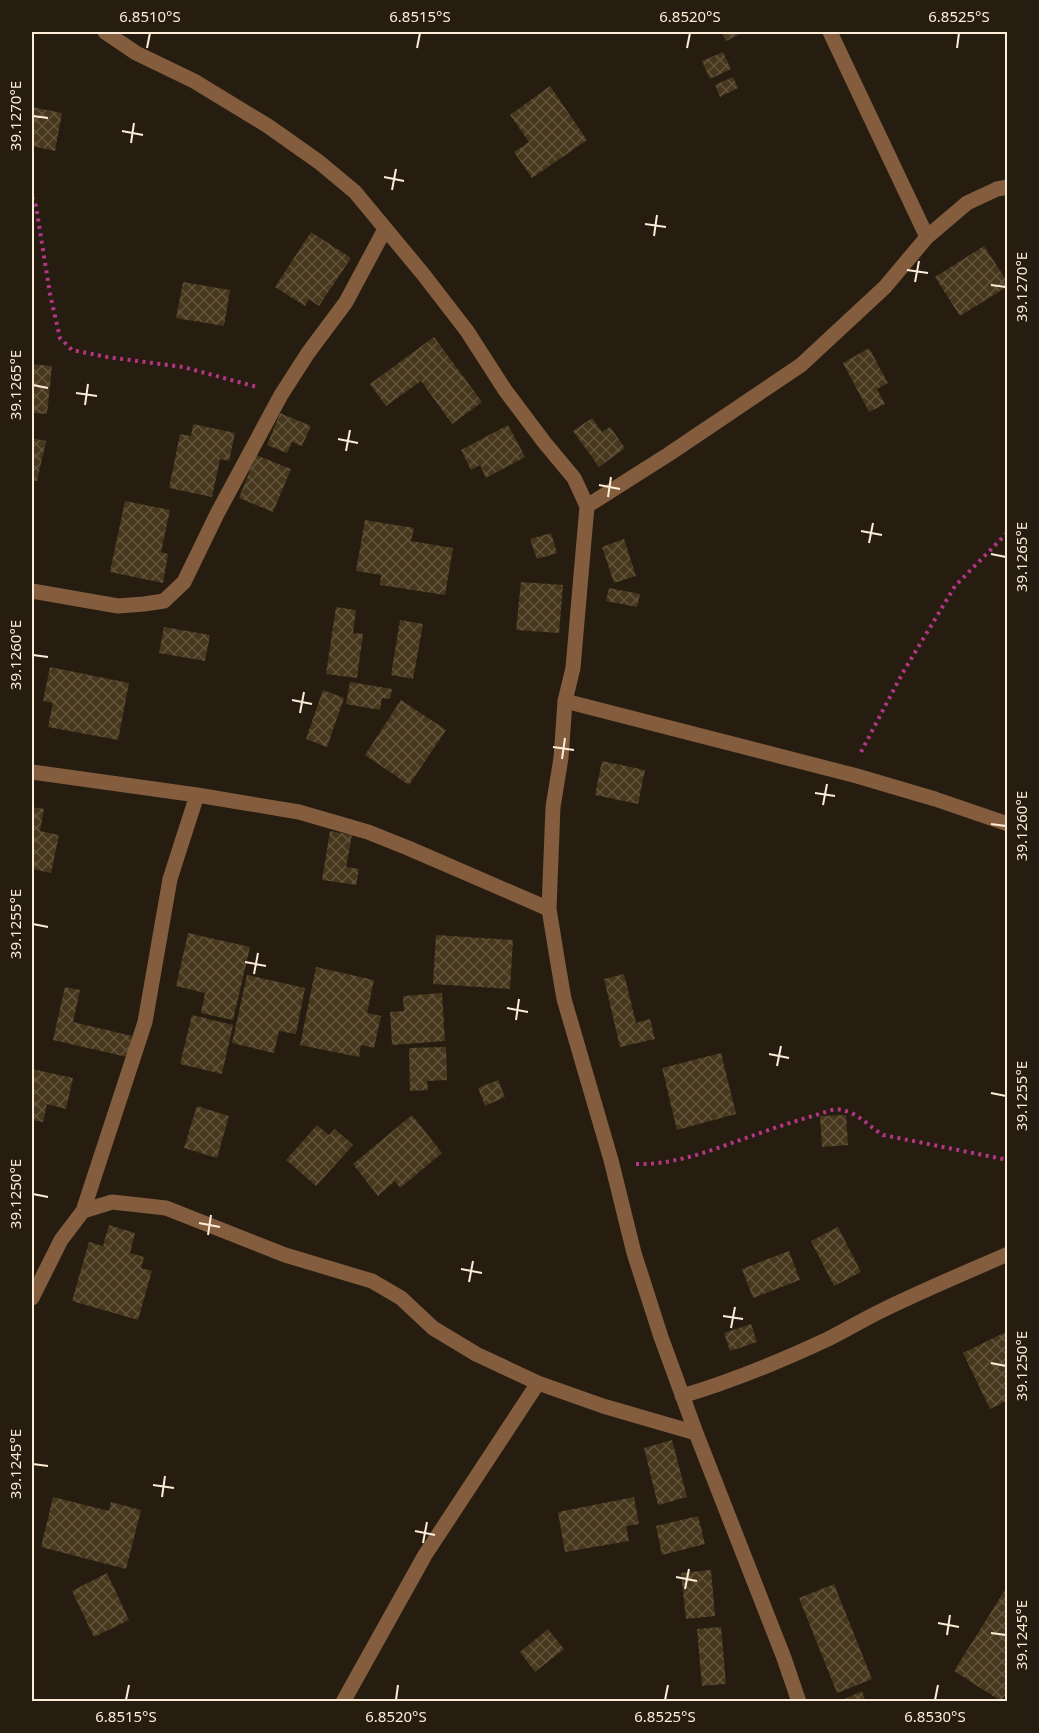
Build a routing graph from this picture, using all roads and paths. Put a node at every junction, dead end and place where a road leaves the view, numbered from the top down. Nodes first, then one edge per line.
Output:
1 (105, 32) edge
2 (830, 32) edge
3 (1008, 187) edge
4 (32, 197) edge
5 (385, 229) junction
6 (927, 237) junction
7 (281, 395) junction
8 (587, 506) junction
9 (1008, 532) edge
10 (32, 591) edge
11 (565, 701) junction
12 (32, 772) edge
13 (857, 776) junction
14 (197, 795) junction
15 (1008, 824) edge
16 (549, 909) junction
17 (611, 1160) junction
18 (1008, 1160) edge
19 (83, 1211) junction
20 (1008, 1254) edge
21 (32, 1298) edge
22 (538, 1383) junction
23 (682, 1396) junction
24 (696, 1433) junction
25 (343, 1701) edge
26 (799, 1701) edge

1 - 5 street
2 - 6 street
3 - 6 street
4 - 7 path
5 - 7 street
5 - 8 street
6 - 8 street
7 - 10 street
8 - 11 street
9 - 13 path
11 - 13 street
11 - 16 street
12 - 14 street
13 - 15 street
14 - 16 street
14 - 19 street
16 - 17 street
17 - 18 path
17 - 23 street
19 - 21 street
19 - 22 street
20 - 23 street
22 - 24 street
22 - 25 street
23 - 24 street
24 - 26 street

